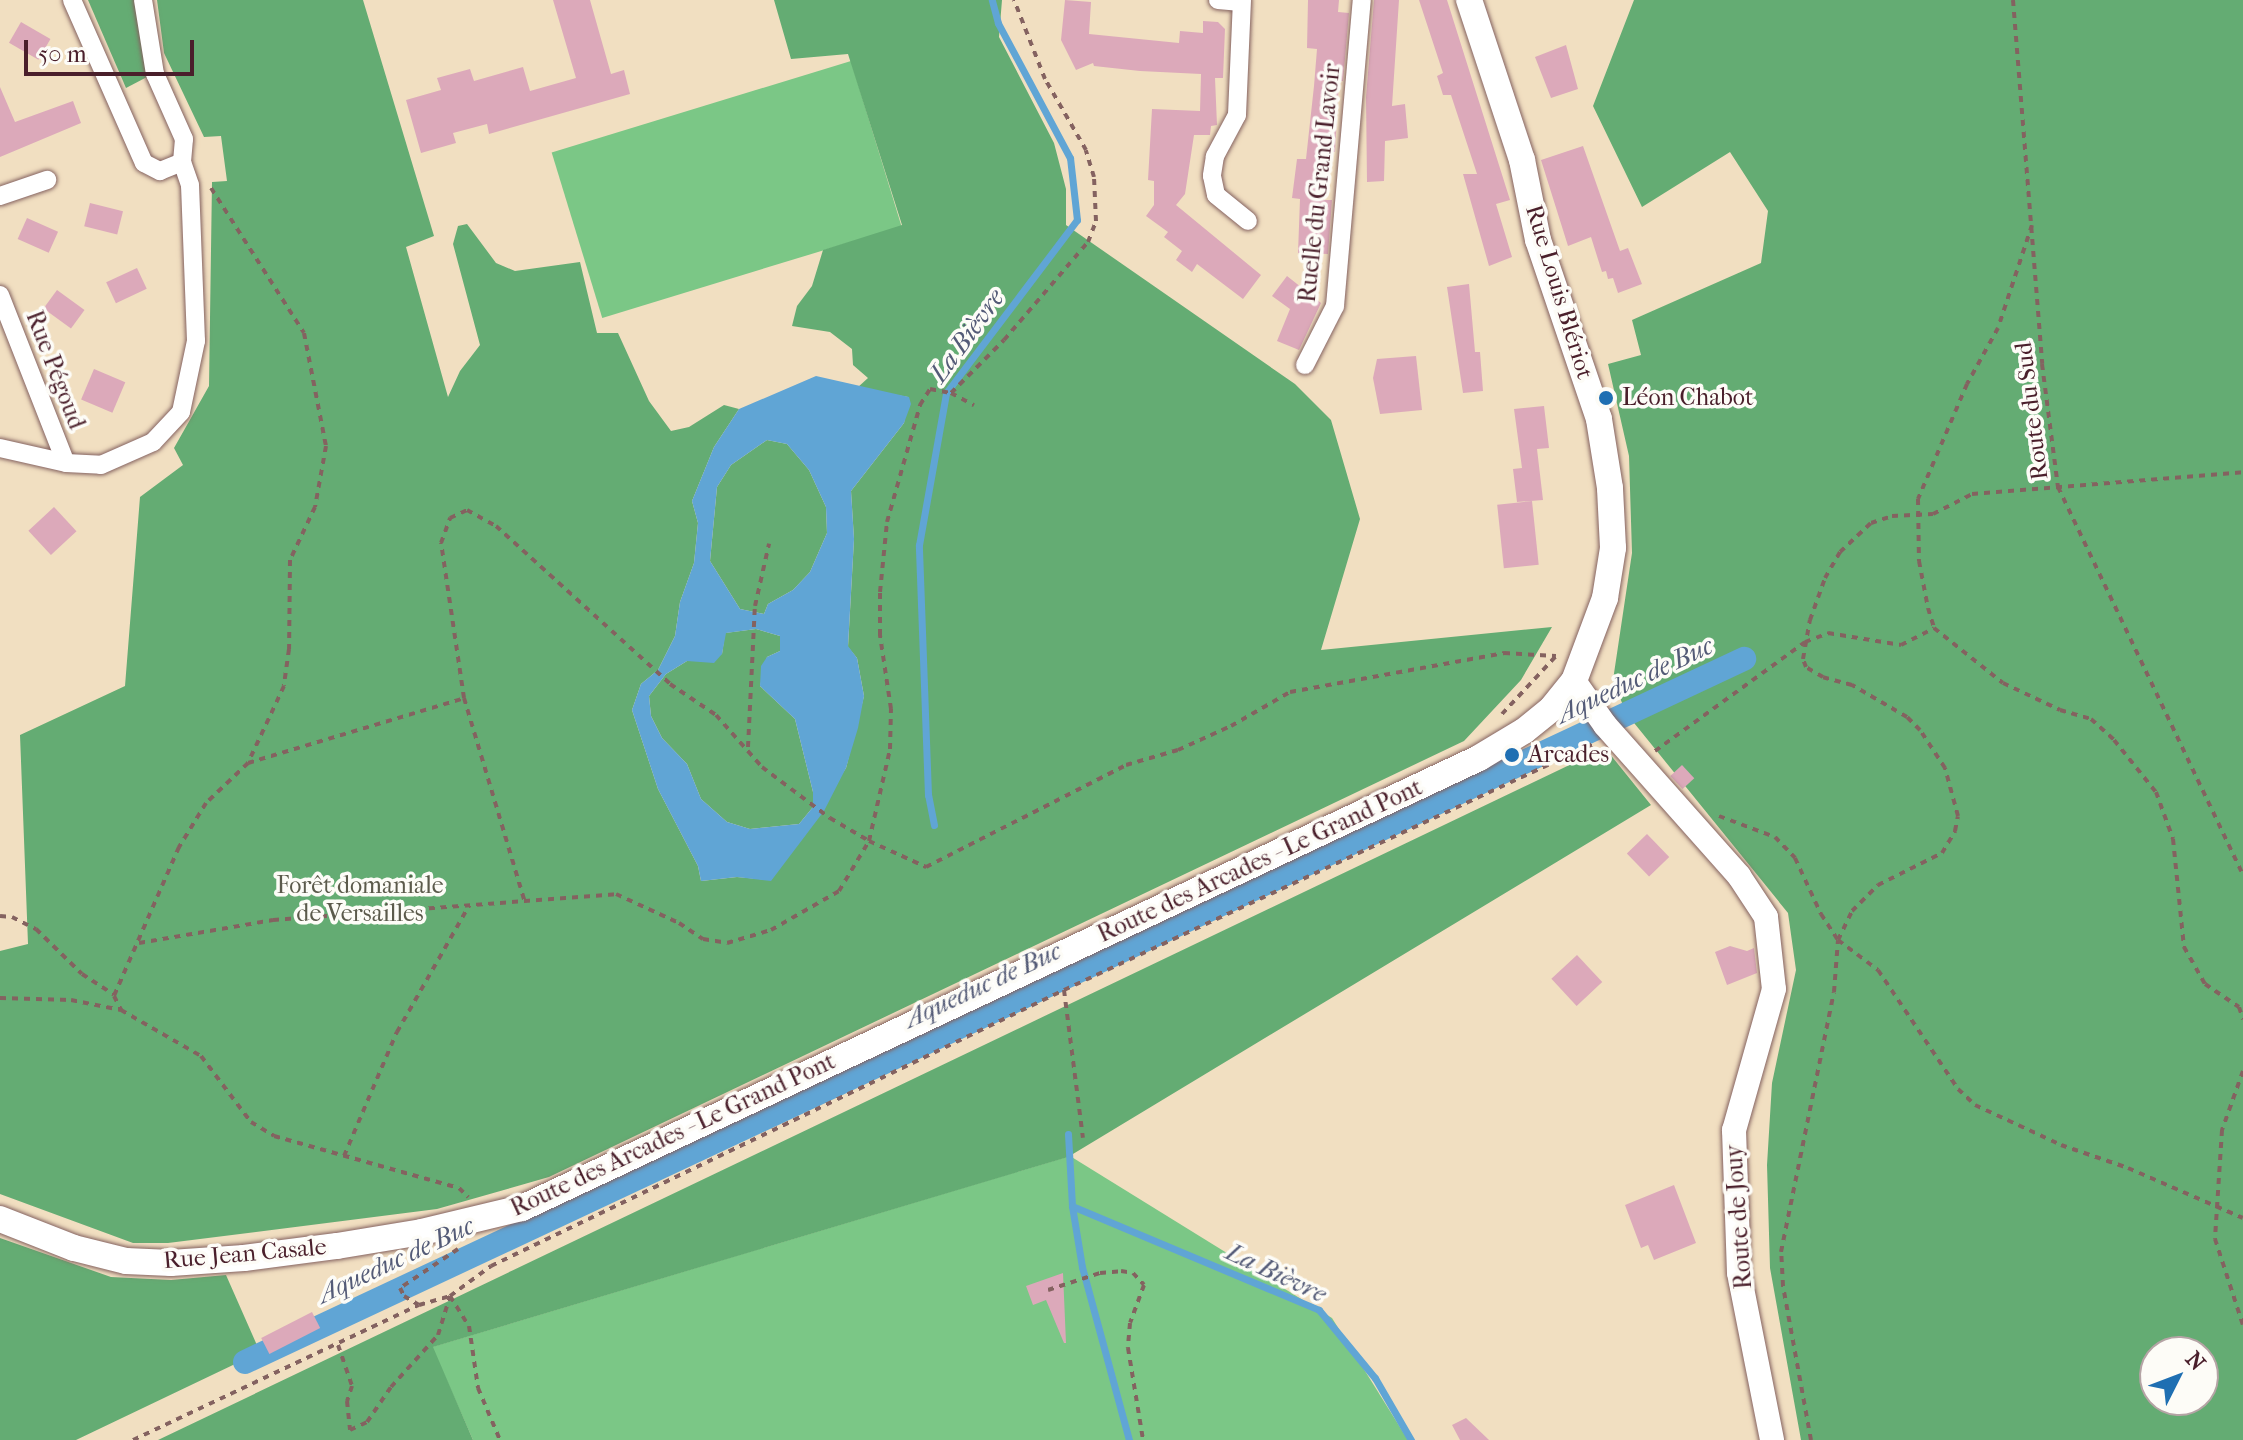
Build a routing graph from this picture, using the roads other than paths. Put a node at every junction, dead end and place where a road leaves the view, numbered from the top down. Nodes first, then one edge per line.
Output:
1 (72, 0) edge
2 (143, 0) edge
3 (1218, 0) edge
4 (1362, 0) edge
5 (1469, 0) edge
6 (1242, 1) edge
7 (182, 162) junction
8 (47, 180) dead end
9 (0, 196) edge
10 (1248, 221) dead end
11 (0, 295) edge
12 (1305, 365) dead end
13 (0, 448) edge
14 (66, 463) junction
15 (1574, 681) junction
16 (486, 1218) joint
17 (0, 1219) edge
18 (1772, 1440) edge

1 - 7 street
2 - 7 street
3 - 6 street
4 - 12 street, Ruelle du Grand Lavoir
5 - 15 main road, Rue Louis Blériot
6 - 10 street
7 - 14 street
8 - 9 street
11 - 14 street, Rue Pégoud
13 - 14 street
15 - 16 main road, Route des Arcades - Le Grand Pont
15 - 18 street, Route de Jouy
16 - 17 main road, Rue Jean Casale

